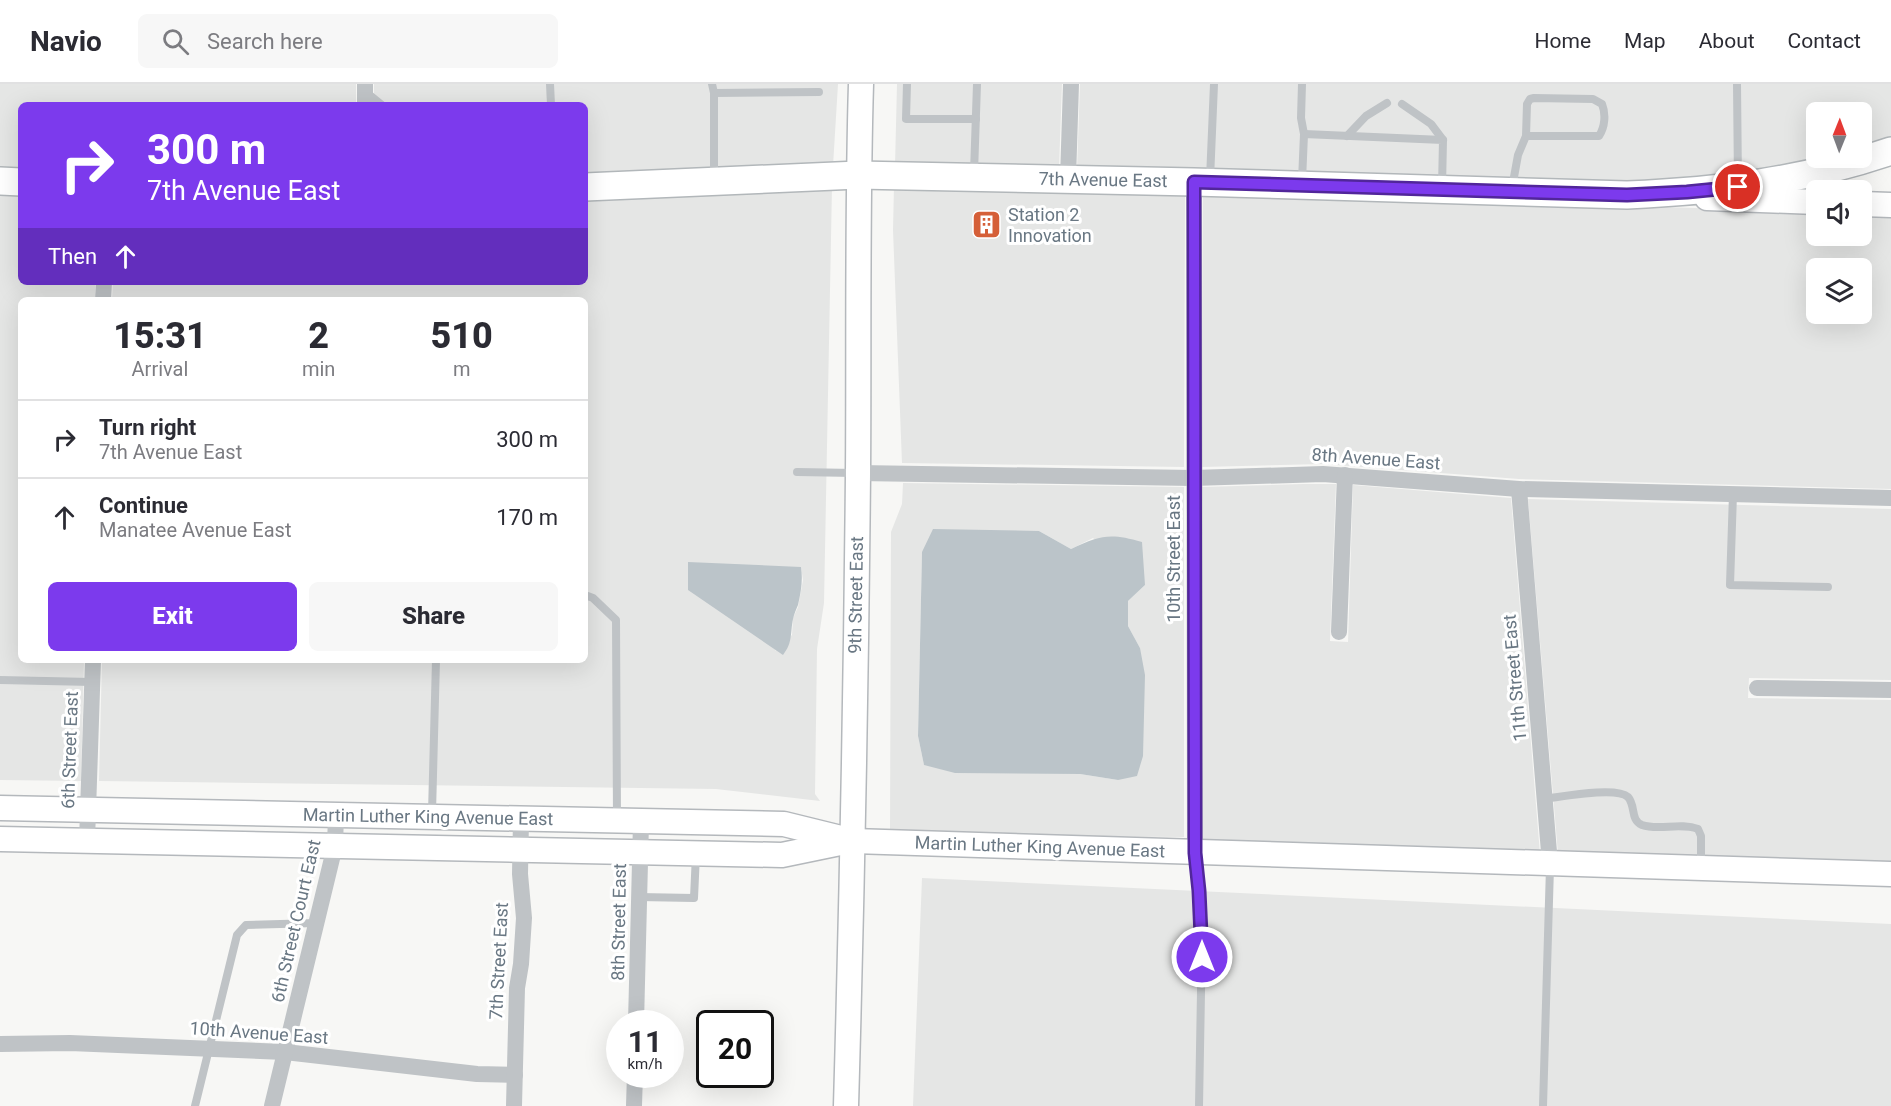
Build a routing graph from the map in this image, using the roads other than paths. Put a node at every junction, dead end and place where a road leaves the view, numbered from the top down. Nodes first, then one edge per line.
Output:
1 (550, 84) edge
2 (861, 84) edge
3 (907, 84) edge
4 (977, 84) edge
5 (1071, 84) edge
6 (1214, 84) edge
7 (1302, 84) edge
8 (1737, 84) edge
9 (713, 89) edge
10 (819, 92) dead end
11 (551, 102) edge
12 (1388, 103) dead end
13 (1402, 104) dead end
14 (976, 119) junction
15 (1304, 134) junction
16 (1347, 136) junction
17 (1526, 136) junction
18 (1443, 140) junction
19 (1891, 151) edge
20 (858, 175) junction
21 (973, 177) junction
22 (1068, 179) junction
23 (0, 182) edge
24 (18, 182) edge
25 (714, 182) junction
26 (1202, 182) junction
27 (1302, 185) junction
28 (588, 187) edge
29 (1442, 190) junction
30 (1511, 192) junction
31 (1738, 193) junction
32 (1806, 201) edge
33 (1872, 204) edge
34 (1891, 205) edge
35 (797, 472) dead end
36 (858, 472) junction
37 (1345, 474) junction
38 (1193, 478) junction
39 (1519, 489) junction
40 (1733, 494) junction
41 (1891, 498) edge
42 (1828, 587) dead end
43 (588, 596) edge
44 (1339, 632) dead end
45 (93, 663) edge
46 (436, 663) edge
47 (0, 680) edge
48 (92, 682) junction
49 (1757, 688) dead end
50 (1891, 690) edge
51 (1544, 799) junction
52 (0, 808) edge
53 (88, 809) junction
54 (336, 815) junction
55 (432, 817) junction
56 (521, 819) junction
57 (618, 821) junction
58 (641, 822) junction
59 (0, 839) edge
60 (87, 841) junction
61 (853, 841) junction
62 (335, 846) junction
63 (520, 851) junction
64 (640, 853) junction
65 (1195, 853) junction
66 (696, 854) junction
67 (1550, 864) junction
68 (1701, 869) junction
69 (1891, 874) edge
70 (639, 897) junction
71 (316, 923) junction
72 (636, 1010) edge
73 (0, 1044) edge
74 (211, 1049) junction
75 (285, 1052) junction
76 (515, 1075) junction
77 (635, 1088) edge
78 (195, 1106) edge
79 (272, 1106) edge
80 (514, 1106) edge
81 (634, 1106) edge
82 (846, 1106) edge
83 (1199, 1106) edge
84 (1543, 1106) edge

1 - 11 lane
2 - 20 street, 9th Street East
3 - 14 lane
4 - 14 lane
5 - 22 street
6 - 26 lane
7 - 15 lane
8 - 31 lane
9 - 10 lane
9 - 25 lane
12 - 16 lane
13 - 18 lane
14 - 21 lane
15 - 16 lane
15 - 27 lane
16 - 18 lane
17 - 17 lane
17 - 30 lane
18 - 29 lane
19 - 31 main road, 7th Avenue East
20 - 21 main road, 7th Avenue East
20 - 25 main road, 7th Avenue East
20 - 36 street, 9th Street East
21 - 22 main road, 7th Avenue East
22 - 26 main road, 7th Avenue East
23 - 24 main road
25 - 28 main road, 7th Avenue East
26 - 27 main road, 7th Avenue East
26 - 38 street, 10th Street East
27 - 29 main road, 7th Avenue East
29 - 30 main road, 7th Avenue East
30 - 31 main road, 7th Avenue East
31 - 32 street
33 - 34 street
35 - 36 lane
36 - 38 street, 8th Avenue East
36 - 61 street, 9th Street East
37 - 38 street, 8th Avenue East
37 - 39 street, 8th Avenue East
37 - 44 street
38 - 65 street, 10th Street East
39 - 40 street, 8th Avenue East
39 - 51 street, 11th Street East
40 - 41 street, 8th Avenue East
40 - 42 lane
43 - 57 lane
45 - 48 street, 6th Street East
46 - 55 lane
47 - 48 lane
48 - 53 street, 6th Street East
49 - 50 street
51 - 67 street, 11th Street East
51 - 68 lane
52 - 53 street, Martin Luther King Avenue East
53 - 54 street, Martin Luther King Avenue East
53 - 60 street, 6th Street East
54 - 55 street, Martin Luther King Avenue East
54 - 62 street, 6th Street Court East
55 - 56 street, Martin Luther King Avenue East
56 - 57 street, Martin Luther King Avenue East
56 - 63 street, 7th Street East
57 - 58 street, Martin Luther King Avenue East
58 - 61 street, Martin Luther King Avenue East
58 - 64 street, 8th Street East
59 - 60 street, Martin Luther King Avenue East
60 - 62 street, Martin Luther King Avenue East
61 - 65 street, Martin Luther King Avenue East
61 - 66 street, Martin Luther King Avenue East
61 - 82 street, 9th Street East
62 - 63 street, Martin Luther King Avenue East
62 - 71 street, 6th Street Court East
63 - 64 street, Martin Luther King Avenue East
63 - 76 street, 7th Street East
64 - 66 street, Martin Luther King Avenue East
64 - 70 street, 8th Street East
65 - 67 street, Martin Luther King Avenue East
65 - 83 lane, 10th Street East
66 - 70 lane
67 - 68 street, Martin Luther King Avenue East
67 - 84 lane
68 - 69 street, Martin Luther King Avenue East
70 - 72 street, 8th Street East
71 - 74 lane
71 - 75 street, 6th Street Court East
73 - 74 street, 10th Avenue East
74 - 75 street, 10th Avenue East
74 - 78 lane
75 - 76 street, 10th Avenue East
75 - 79 street, 6th Street Court East
76 - 80 street, 7th Street East
77 - 81 street

